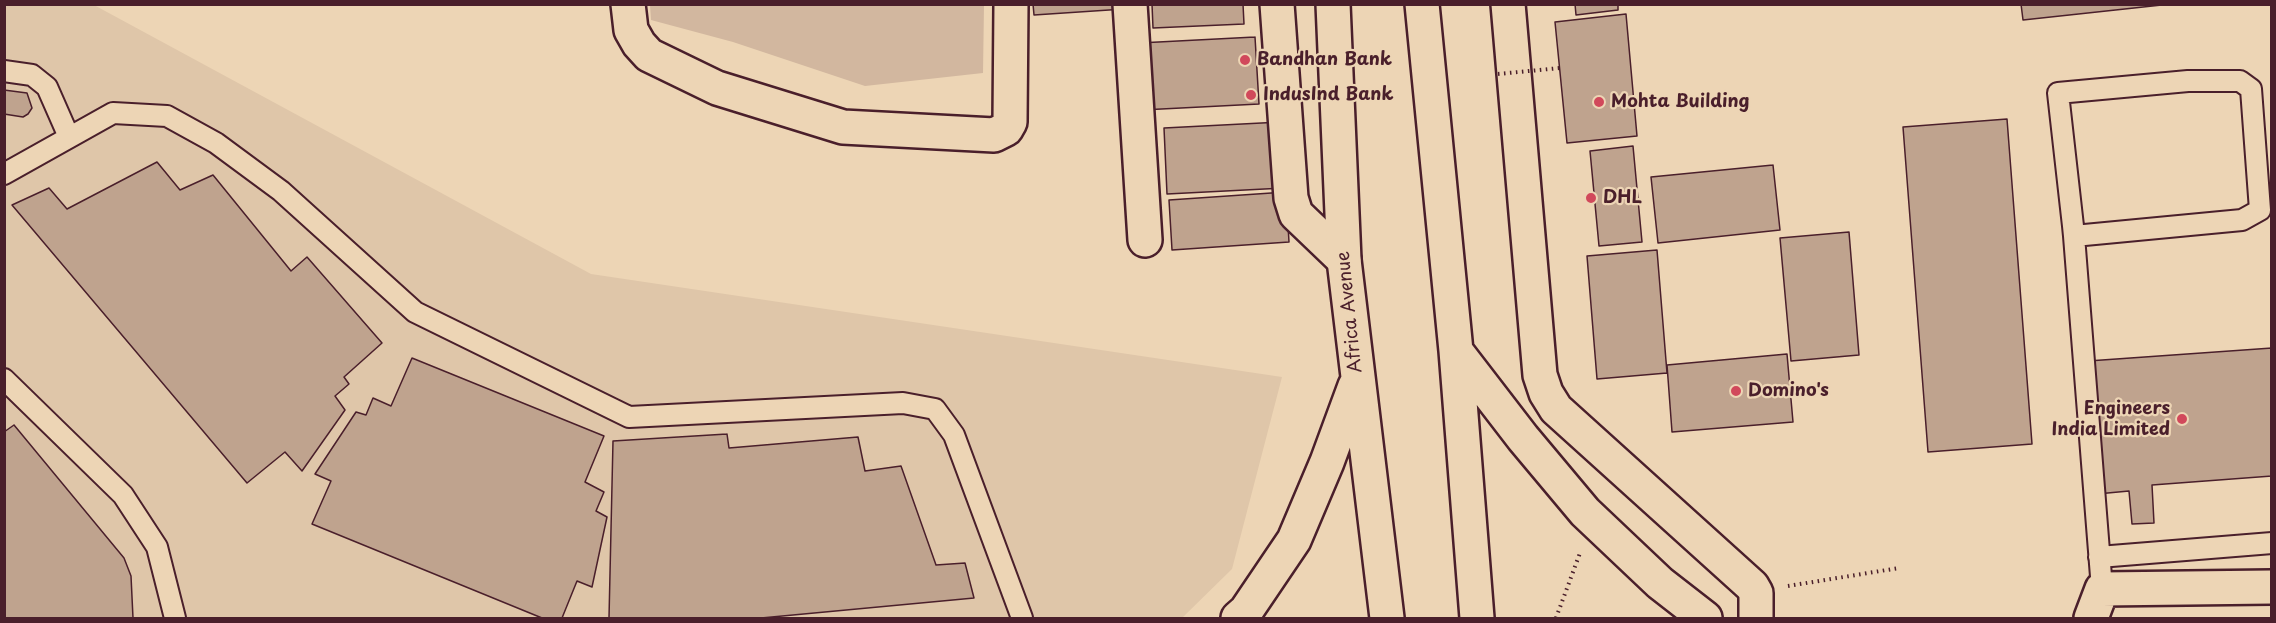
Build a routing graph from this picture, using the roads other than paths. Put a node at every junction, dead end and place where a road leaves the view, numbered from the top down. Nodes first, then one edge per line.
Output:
1 (628, 4) edge
2 (1011, 4) edge
3 (1130, 4) edge
4 (1277, 4) edge
5 (1333, 4) edge
6 (1422, 4) edge
7 (1508, 4) edge
8 (4, 71) edge
9 (69, 138) junction
10 (4, 174) edge
11 (2074, 236) junction
12 (1145, 240) dead end
13 (1344, 260) junction
14 (1456, 351) junction
15 (4, 380) edge
16 (1357, 380) junction
17 (2271, 543) edge
18 (2099, 557) junction
19 (2271, 587) edge
20 (2096, 604) edge
21 (175, 618) edge
22 (1022, 618) edge
23 (1238, 618) edge
24 (1387, 618) edge
25 (1477, 618) edge
26 (1706, 618) edge
27 (1756, 618) edge

1 - 2 street
3 - 12 street
4 - 13 street
5 - 13 street, Africa Avenue
6 - 14 street
7 - 27 street
8 - 9 lane
9 - 10 lane
9 - 22 lane
11 - 11 lane
11 - 18 lane
13 - 16 street, Africa Avenue
14 - 25 street
14 - 26 street
15 - 21 lane
16 - 23 street
16 - 24 street, Africa Avenue
17 - 18 lane
18 - 20 lane
19 - 20 street

